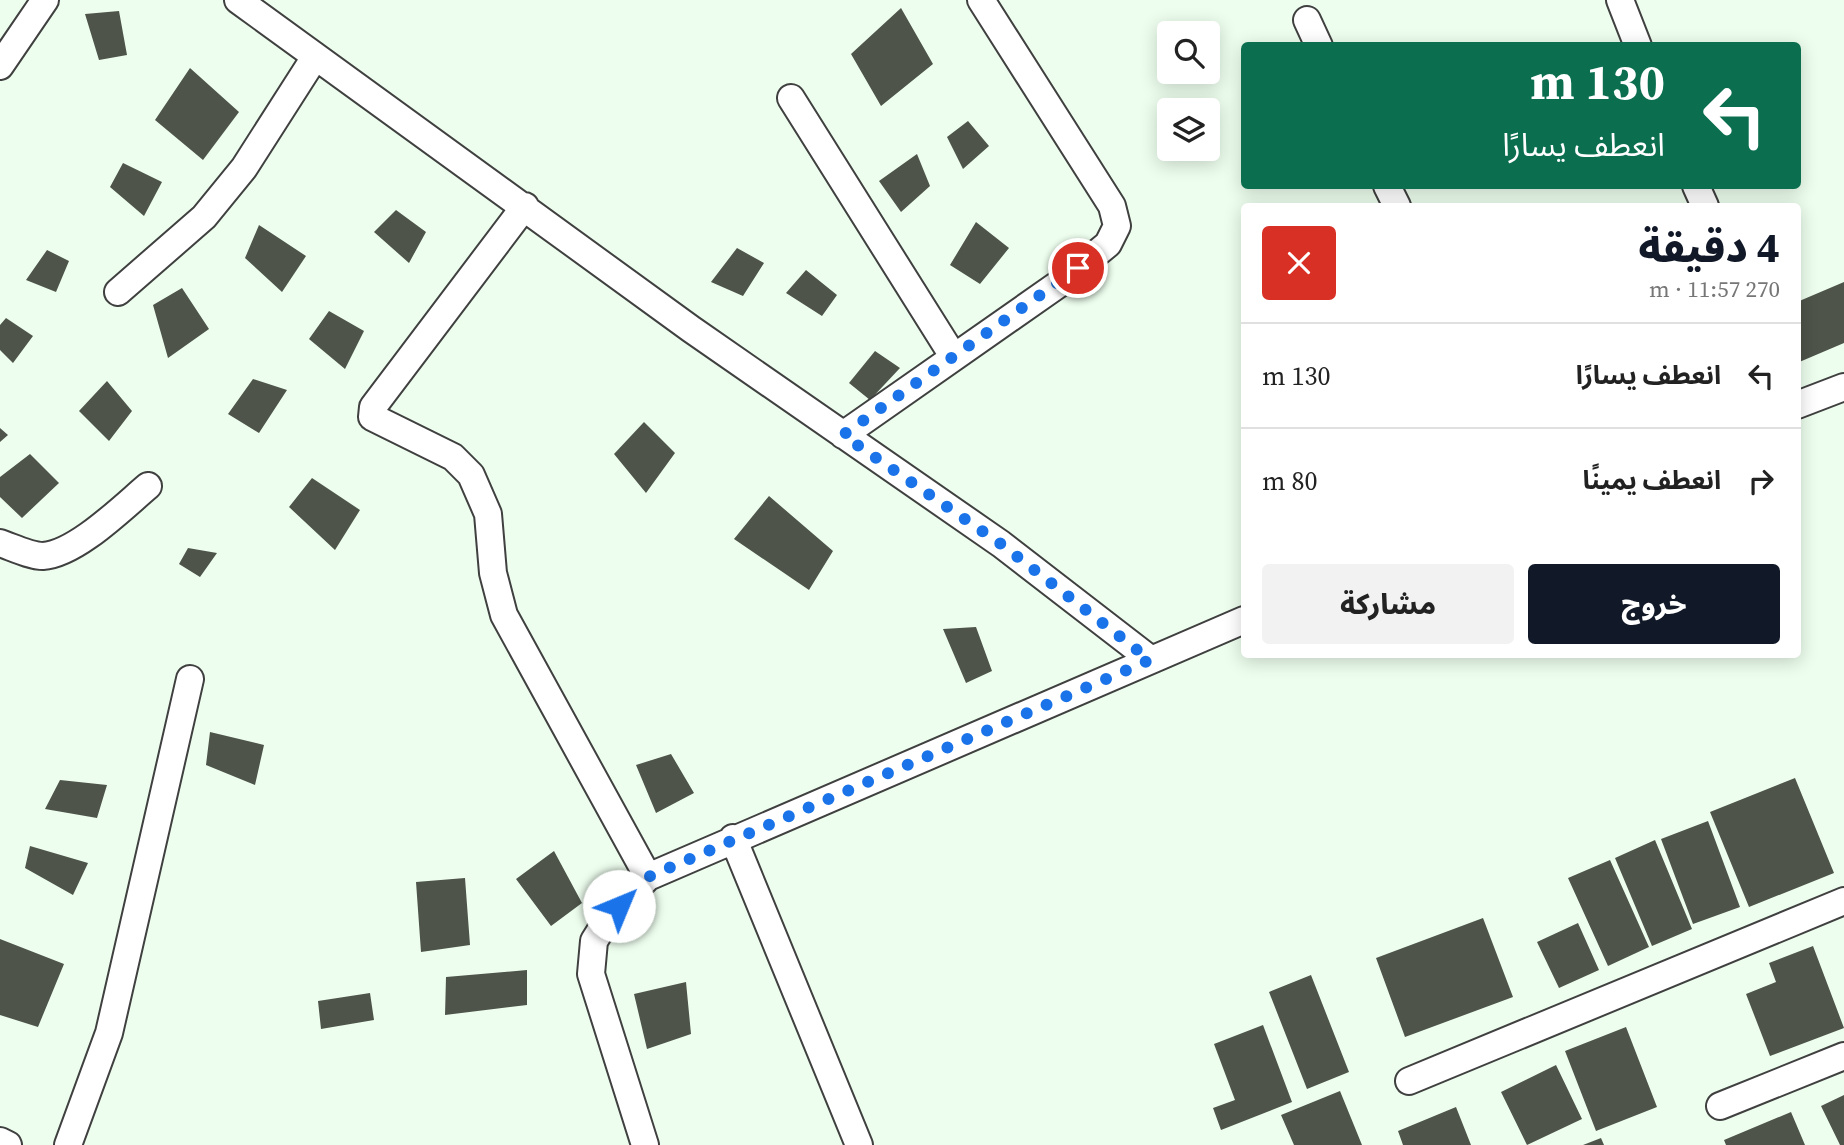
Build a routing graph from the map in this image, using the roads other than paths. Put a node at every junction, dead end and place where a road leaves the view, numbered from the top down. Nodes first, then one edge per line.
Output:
1 (45, 0) edge
2 (238, 0) edge
3 (981, 0) edge
4 (1619, 0) edge
5 (1307, 20) dead end
6 (1318, 42) edge
7 (1636, 42) edge
8 (315, 57) junction
9 (0, 66) edge
10 (791, 97) dead end
11 (525, 206) junction
12 (118, 292) dead end
13 (953, 356) junction
14 (1844, 387) edge
15 (1801, 403) edge
16 (843, 435) junction
17 (148, 486) dead end
18 (0, 543) edge
19 (1241, 621) edge
20 (1150, 660) junction
21 (190, 679) dead end
22 (733, 838) junction
23 (648, 877) junction
24 (1844, 901) edge
25 (1844, 1056) edge
26 (1409, 1081) dead end
27 (1720, 1106) dead end
28 (0, 1141) edge
29 (8, 1145) edge
30 (68, 1145) edge
31 (645, 1145) edge
32 (859, 1145) edge

1 - 9 street
2 - 8 street
3 - 13 street
4 - 7 street
5 - 6 street
8 - 11 street
8 - 12 street
10 - 13 street
11 - 16 street
11 - 23 street
13 - 16 street
14 - 15 street
16 - 20 street
17 - 18 street
19 - 20 street
20 - 22 street
21 - 30 street
22 - 23 street
22 - 32 street
23 - 31 street
24 - 26 street
25 - 27 street
28 - 29 street

